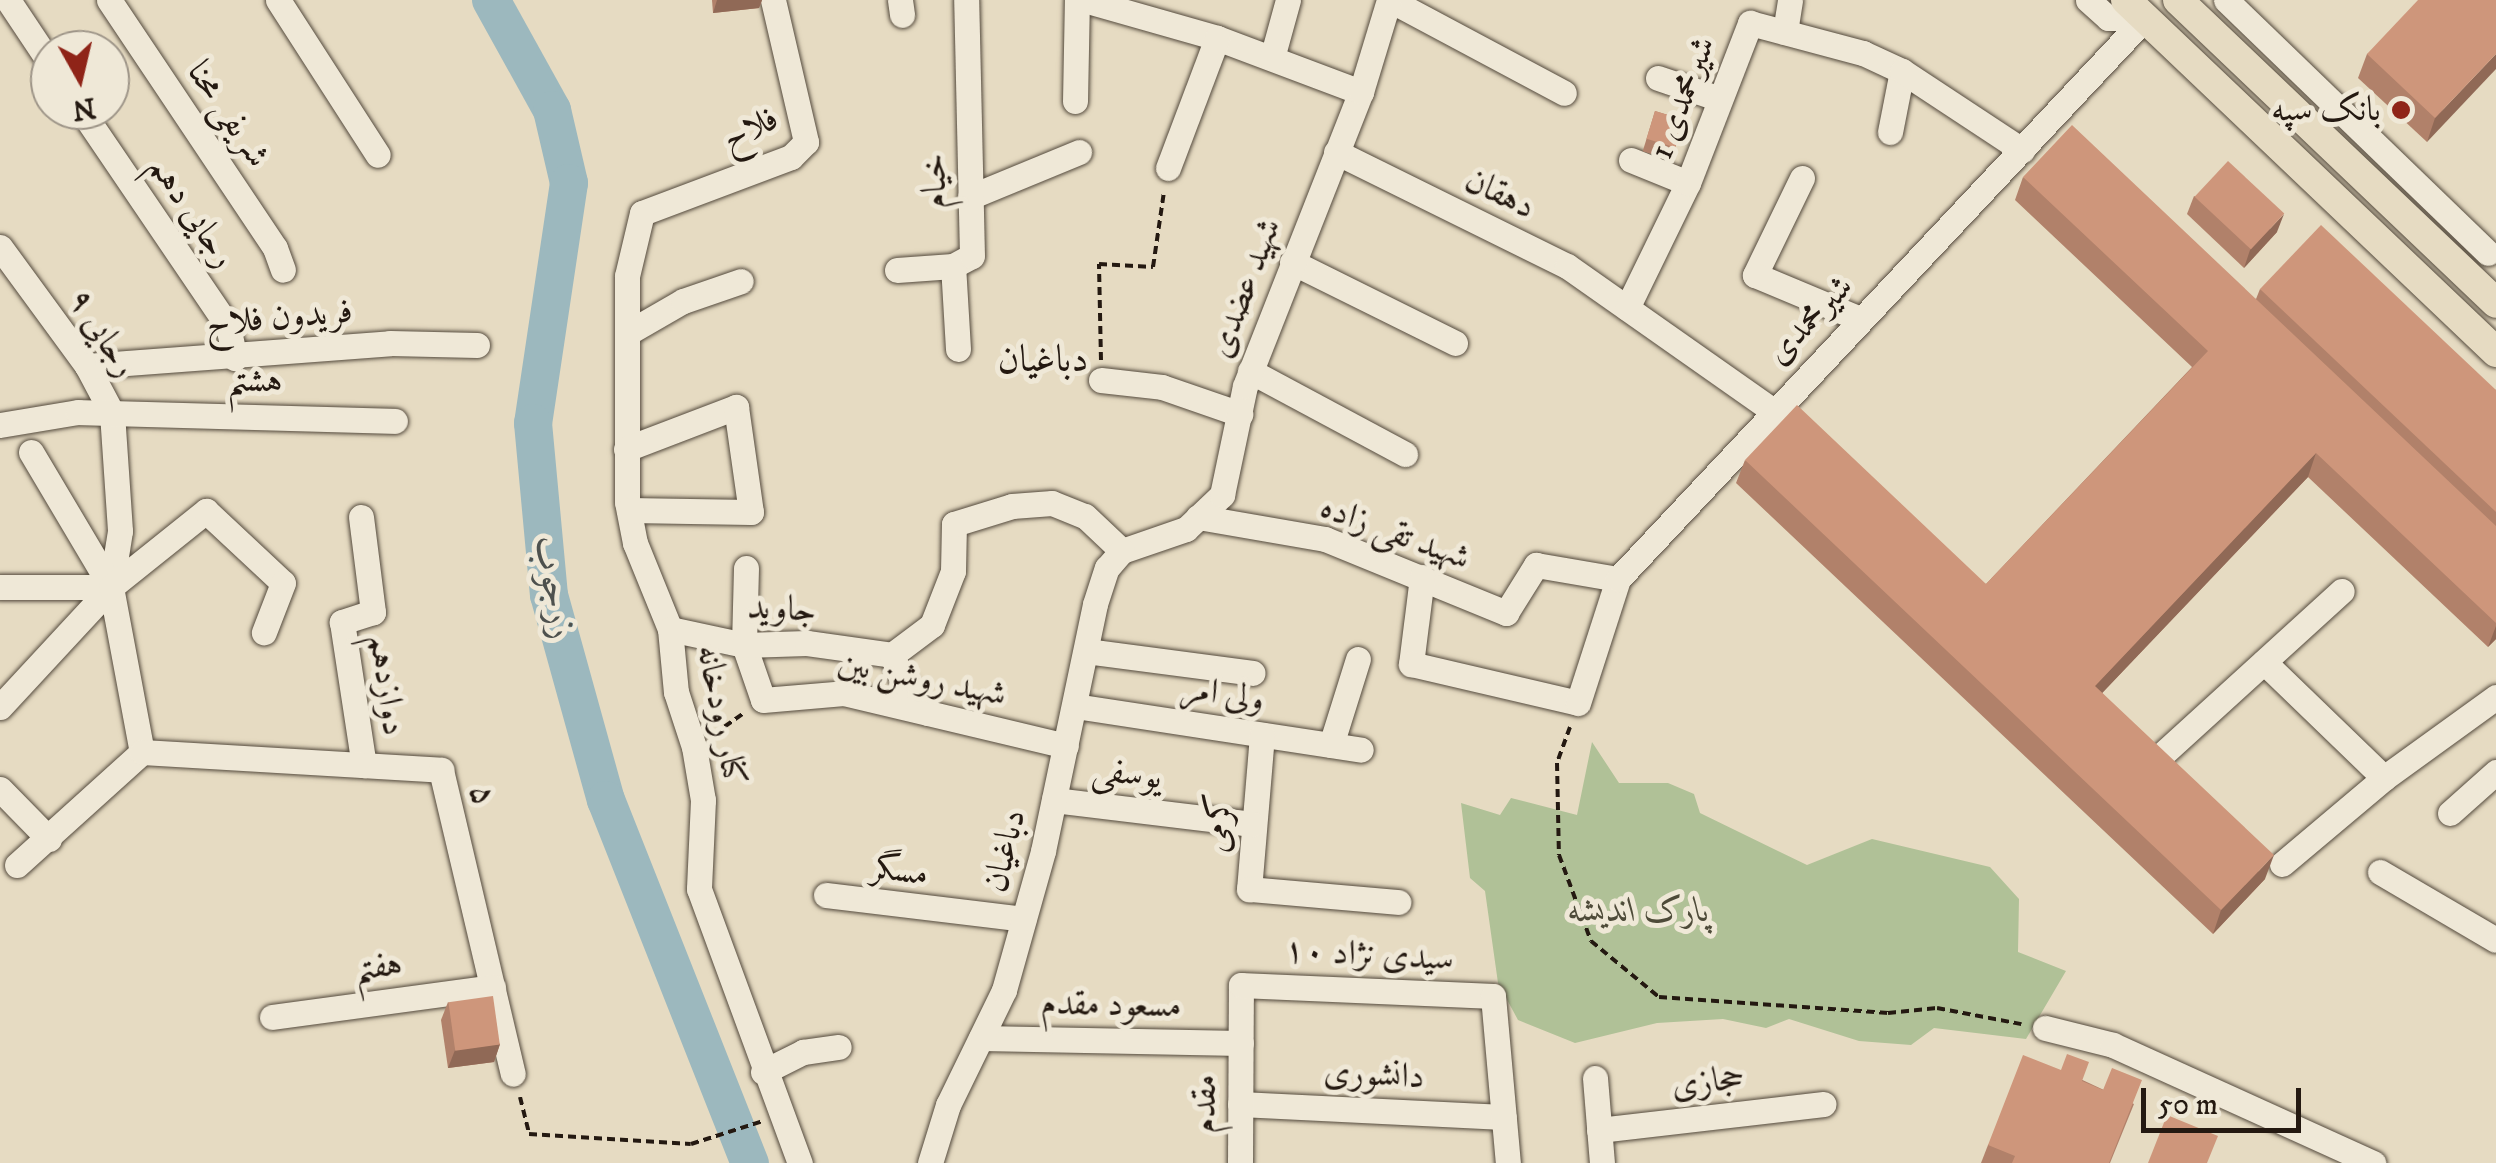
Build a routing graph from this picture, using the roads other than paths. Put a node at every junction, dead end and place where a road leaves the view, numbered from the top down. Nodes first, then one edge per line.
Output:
1 (8, 0) edge
2 (109, 0) edge
3 (278, 0) edge
4 (773, 0) edge
5 (966, 0) edge
6 (1080, 0) edge
7 (1288, 0) edge
8 (1390, 0) edge
9 (1790, 0) edge
10 (2088, 0) edge
11 (2178, 0) edge
12 (2226, 0) edge
13 (1113, 4) edge
14 (2135, 9) edge
15 (1785, 32) junction
16 (30, 34) edge
17 (1217, 38) junction
18 (1272, 58) junction
19 (1902, 70) junction
20 (1658, 78) dead end
21 (1361, 92) junction
22 (1564, 94) dead end
23 (1720, 99) junction
24 (1075, 101) dead end
25 (95, 130) edge
26 (1890, 132) dead end
27 (2022, 150) junction
28 (1080, 152) dead end
29 (1336, 152) junction
30 (378, 155) dead end
31 (1631, 160) dead end
32 (1168, 168) road end
33 (1802, 178) dead end
34 (1688, 183) junction
35 (970, 196) junction
36 (642, 213) joint
37 (0, 247) edge
38 (2492, 247) edge
39 (1292, 262) junction
40 (953, 266) junction
41 (283, 270) dead end
42 (897, 270) dead end
43 (2472, 280) junction
44 (741, 281) dead end
45 (2496, 303) edge
46 (1628, 308) junction
47 (1860, 318) junction
48 (631, 331) junction
49 (1456, 343) dead end
50 (477, 345) dead end
51 (958, 349) dead end
52 (2496, 352) edge
53 (235, 358) junction
54 (87, 366) junction
55 (1250, 371) junction
56 (1101, 380) road end
57 (1772, 410) junction
58 (112, 413) junction
59 (1240, 414) junction
60 (396, 421) dead end
61 (0, 425) edge
62 (626, 449) junction
63 (31, 452) dead end
64 (1405, 454) dead end
65 (628, 510) junction
66 (1198, 517) junction
67 (361, 518) dead end
68 (1122, 550) junction
69 (746, 568) dead end
70 (1422, 577) junction
71 (1618, 580) junction
72 (0, 587) edge
73 (112, 587) junction
74 (2342, 591) dead end
75 (670, 629) junction
76 (264, 632) dead end
77 (744, 645) junction
78 (1086, 650) junction
79 (892, 654) junction
80 (1358, 659) dead end
81 (2264, 662) junction
82 (1253, 673) dead end
83 (2496, 697) edge
84 (1075, 706) junction
85 (0, 708) edge
86 (928, 713) junction
87 (1262, 735) junction
88 (1066, 746) junction
89 (1331, 746) junction
90 (1361, 750) dead end
91 (142, 752) junction
92 (2156, 760) edge
93 (364, 765) junction
94 (2496, 772) edge
95 (2384, 778) junction
96 (0, 789) edge
97 (1054, 800) junction
98 (2450, 813) dead end
99 (1252, 824) junction
100 (50, 839) junction
101 (2282, 864) dead end
102 (17, 866) dead end
103 (2380, 872) dead end
104 (826, 895) dead end
105 (1398, 902) dead end
106 (1024, 918) junction
107 (2496, 940) edge
108 (1241, 984) joint
109 (493, 987) junction
110 (272, 1017) dead end
111 (2045, 1028) road end
112 (980, 1038) junction
113 (1240, 1043) junction
114 (838, 1047) dead end
115 (762, 1072) junction
116 (514, 1074) road end
117 (1595, 1078) dead end
118 (1240, 1104) junction
119 (1824, 1104) dead end
120 (1504, 1118) junction
121 (1599, 1130) junction
122 (800, 1163) edge
123 (930, 1163) edge
124 (1240, 1163) edge
125 (1508, 1163) edge
126 (1602, 1163) edge
127 (2373, 1163) edge

1 - 16 street
2 - 41 street, شریفی محنا
3 - 30 street
4 - 36 street, فلاح
5 - 35 street, خیام
6 - 13 street
6 - 24 street
7 - 18 street
8 - 21 street, شهید عضدی
8 - 22 street
9 - 15 street
10 - 14 street
11 - 43 main road
12 - 38 street
13 - 17 street
14 - 27 street, شیرمحمدی
14 - 52 main road
15 - 19 street, شیرمحمدی 1
15 - 23 street, شیرمحمدی 1
17 - 18 street
17 - 32 street
18 - 21 street
19 - 26 street
19 - 27 street, شیرمحمدی 1
20 - 23 street
21 - 29 street, شهید عضدی
23 - 34 street, شیرمحمدی 1
25 - 53 street, رجایی دهم
27 - 47 street, شیرمحمدی
28 - 35 street
29 - 39 street, شهید عضدی
29 - 46 street, دهقان
31 - 34 street
33 - 47 street
34 - 46 street, شیرمحمدی 1
35 - 40 street, خیام
36 - 48 street, کنار رودخانه
37 - 54 street, رجایی ۹
38 - 43 street
39 - 49 street
39 - 55 street, شهید عضدی
40 - 42 street
40 - 51 street, خیام
43 - 45 main road
44 - 48 street
46 - 57 street, دهقان
47 - 57 street, شیرمحمدی
48 - 62 street, کنار رودخانه
50 - 53 street, فریدون فلاح
53 - 54 street, فریدون فلاح
54 - 58 street, رجایی ۹
55 - 59 street, شهید عضدی
55 - 64 street
56 - 59 street
57 - 71 street, شیرمحمدی
58 - 60 street, هشتم
58 - 61 street, هشتم
58 - 73 street, رجایی ۹
59 - 66 street, شهید عضدی
62 - 65 street, کنار رودخانه
62 - 65 street
63 - 73 street
65 - 75 street, کنار رودخانه
66 - 68 street, شهید عضدی
66 - 70 street, شهید تقی زاده
67 - 93 street, دوازدهم
68 - 78 street, دباغیان
68 - 79 street
69 - 77 street
70 - 71 street, شهید تقی زاده
70 - 71 street, شیرمحمدی
72 - 73 street
73 - 76 street
73 - 85 street
73 - 91 street
74 - 81 street
75 - 77 street, جاوید
75 - 115 street, کنار رودخانه
77 - 79 street, جاوید
77 - 86 street, شهید روشن بین
78 - 82 street
78 - 84 street, دباغیان
79 - 86 street
80 - 89 street
81 - 92 street
81 - 95 street
83 - 95 street
84 - 87 street, ولی امر
84 - 88 street, دباغیان
86 - 88 street, شهید روشن بین
87 - 89 street, ولی امر
87 - 99 street, کرمی
88 - 97 street, دباغیان
89 - 90 street, ولی امر
91 - 93 street, ۵
91 - 100 street
93 - 109 street, ۵
94 - 98 street
95 - 101 street
96 - 100 street
97 - 99 street, یوسفی
97 - 106 street, دباغیان
99 - 105 street, کرمی
100 - 102 street
103 - 107 street
104 - 106 street, مسگر
106 - 112 street, دباغیان
108 - 113 street, مقدم
108 - 120 street, سیدی نژاد ۱۰
109 - 110 street, هفتم
109 - 116 street, ۵
111 - 127 street
112 - 113 street, مسعود مقدم
112 - 123 street, دباغیان
113 - 118 street, مقدم
114 - 115 street
115 - 122 street, کنار رودخانه
117 - 121 street
118 - 120 street, دانشوری
118 - 124 street, مقدم
119 - 121 street, حجازی
120 - 125 street
121 - 126 street

